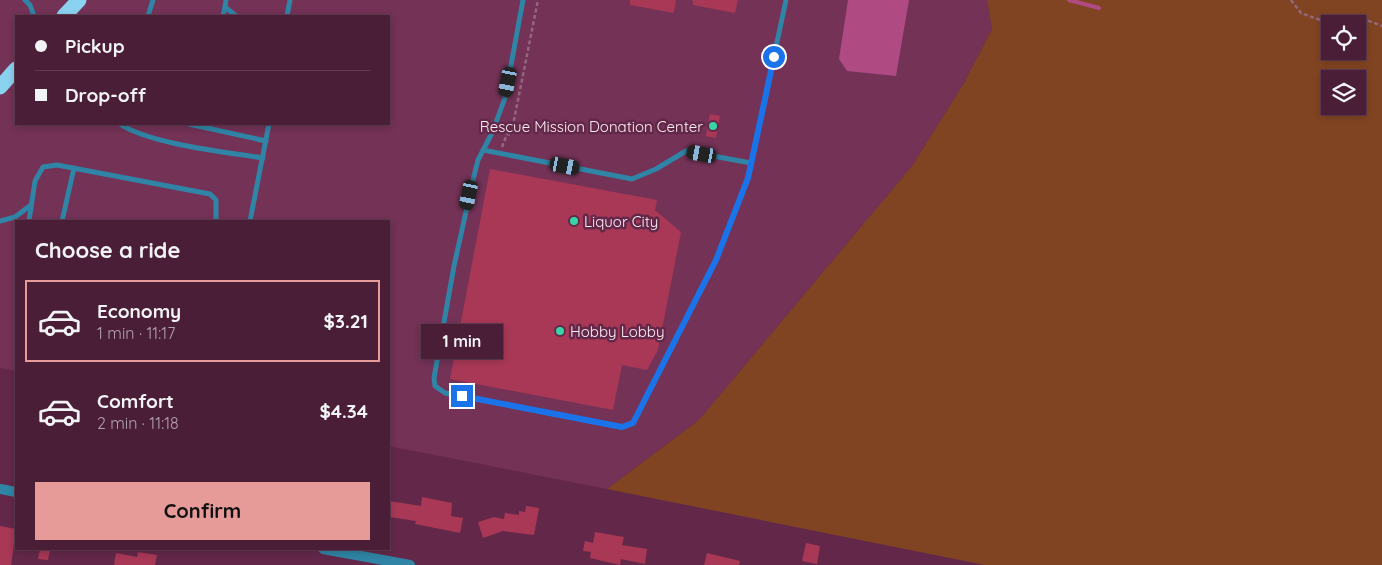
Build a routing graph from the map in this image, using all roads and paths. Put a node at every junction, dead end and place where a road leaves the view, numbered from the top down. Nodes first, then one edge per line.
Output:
1 (25, 0) edge
2 (79, 0) edge
3 (153, 0) edge
4 (226, 0) edge
5 (290, 0) edge
6 (523, 0) edge
7 (538, 0) edge
8 (786, 0) edge
9 (1291, 0) edge
10 (225, 7) junction
11 (34, 15) edge
12 (65, 15) edge
13 (148, 15) edge
14 (223, 15) edge
15 (235, 15) edge
16 (287, 15) edge
17 (1321, 20) edge
18 (1366, 20) edge
19 (1382, 26) edge
20 (15, 70) edge
21 (0, 87) edge
22 (122, 125) edge
23 (197, 125) edge
24 (270, 125) edge
25 (266, 141) junction
26 (483, 150) junction
27 (500, 153) junction
28 (263, 158) junction
29 (751, 163) junction
30 (74, 168) junction
31 (32, 205) junction
32 (29, 220) edge
33 (62, 220) edge
34 (216, 220) edge
35 (250, 220) edge
36 (0, 222) edge
37 (0, 489) edge
38 (15, 492) edge
39 (328, 550) edge
40 (410, 565) edge

1 - 11 lane
2 - 12 highway
3 - 13 lane
4 - 10 lane
5 - 16 lane
6 - 26 lane
7 - 27 path
8 - 29 lane
9 - 17 path
10 - 14 lane
10 - 15 lane
18 - 19 path
20 - 21 highway
22 - 28 lane
23 - 25 lane
24 - 25 lane
25 - 28 lane
26 - 27 lane
26 - 29 lane
27 - 29 lane
28 - 35 lane
30 - 31 lane
30 - 33 lane
30 - 34 lane
31 - 32 lane
31 - 36 lane
37 - 38 street
39 - 40 street

